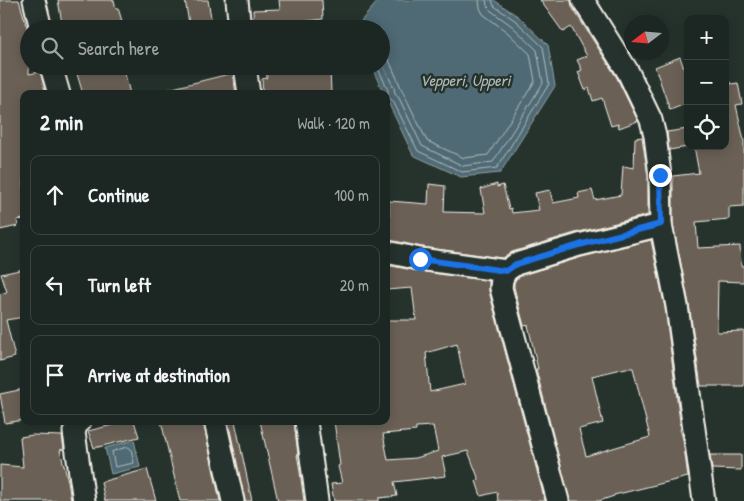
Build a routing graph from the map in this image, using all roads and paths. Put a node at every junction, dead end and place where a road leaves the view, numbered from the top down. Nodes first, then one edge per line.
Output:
1 (34, 0) edge
2 (237, 0) edge
3 (583, 0) edge
4 (40, 20) edge
5 (239, 20) edge
6 (54, 75) edge
7 (246, 75) edge
8 (58, 90) edge
9 (248, 90) edge
10 (661, 224) junction
11 (390, 253) edge
12 (506, 271) junction
13 (77, 425) edge
14 (215, 425) edge
15 (307, 425) edge
16 (84, 501) edge
17 (233, 501) edge
18 (317, 501) edge
19 (558, 501) edge
20 (704, 501) edge

1 - 4 street
2 - 5 street
3 - 10 street
6 - 8 street
7 - 9 street
10 - 12 street
10 - 20 street
11 - 12 street
12 - 19 street
13 - 16 street
14 - 17 street
15 - 18 street

